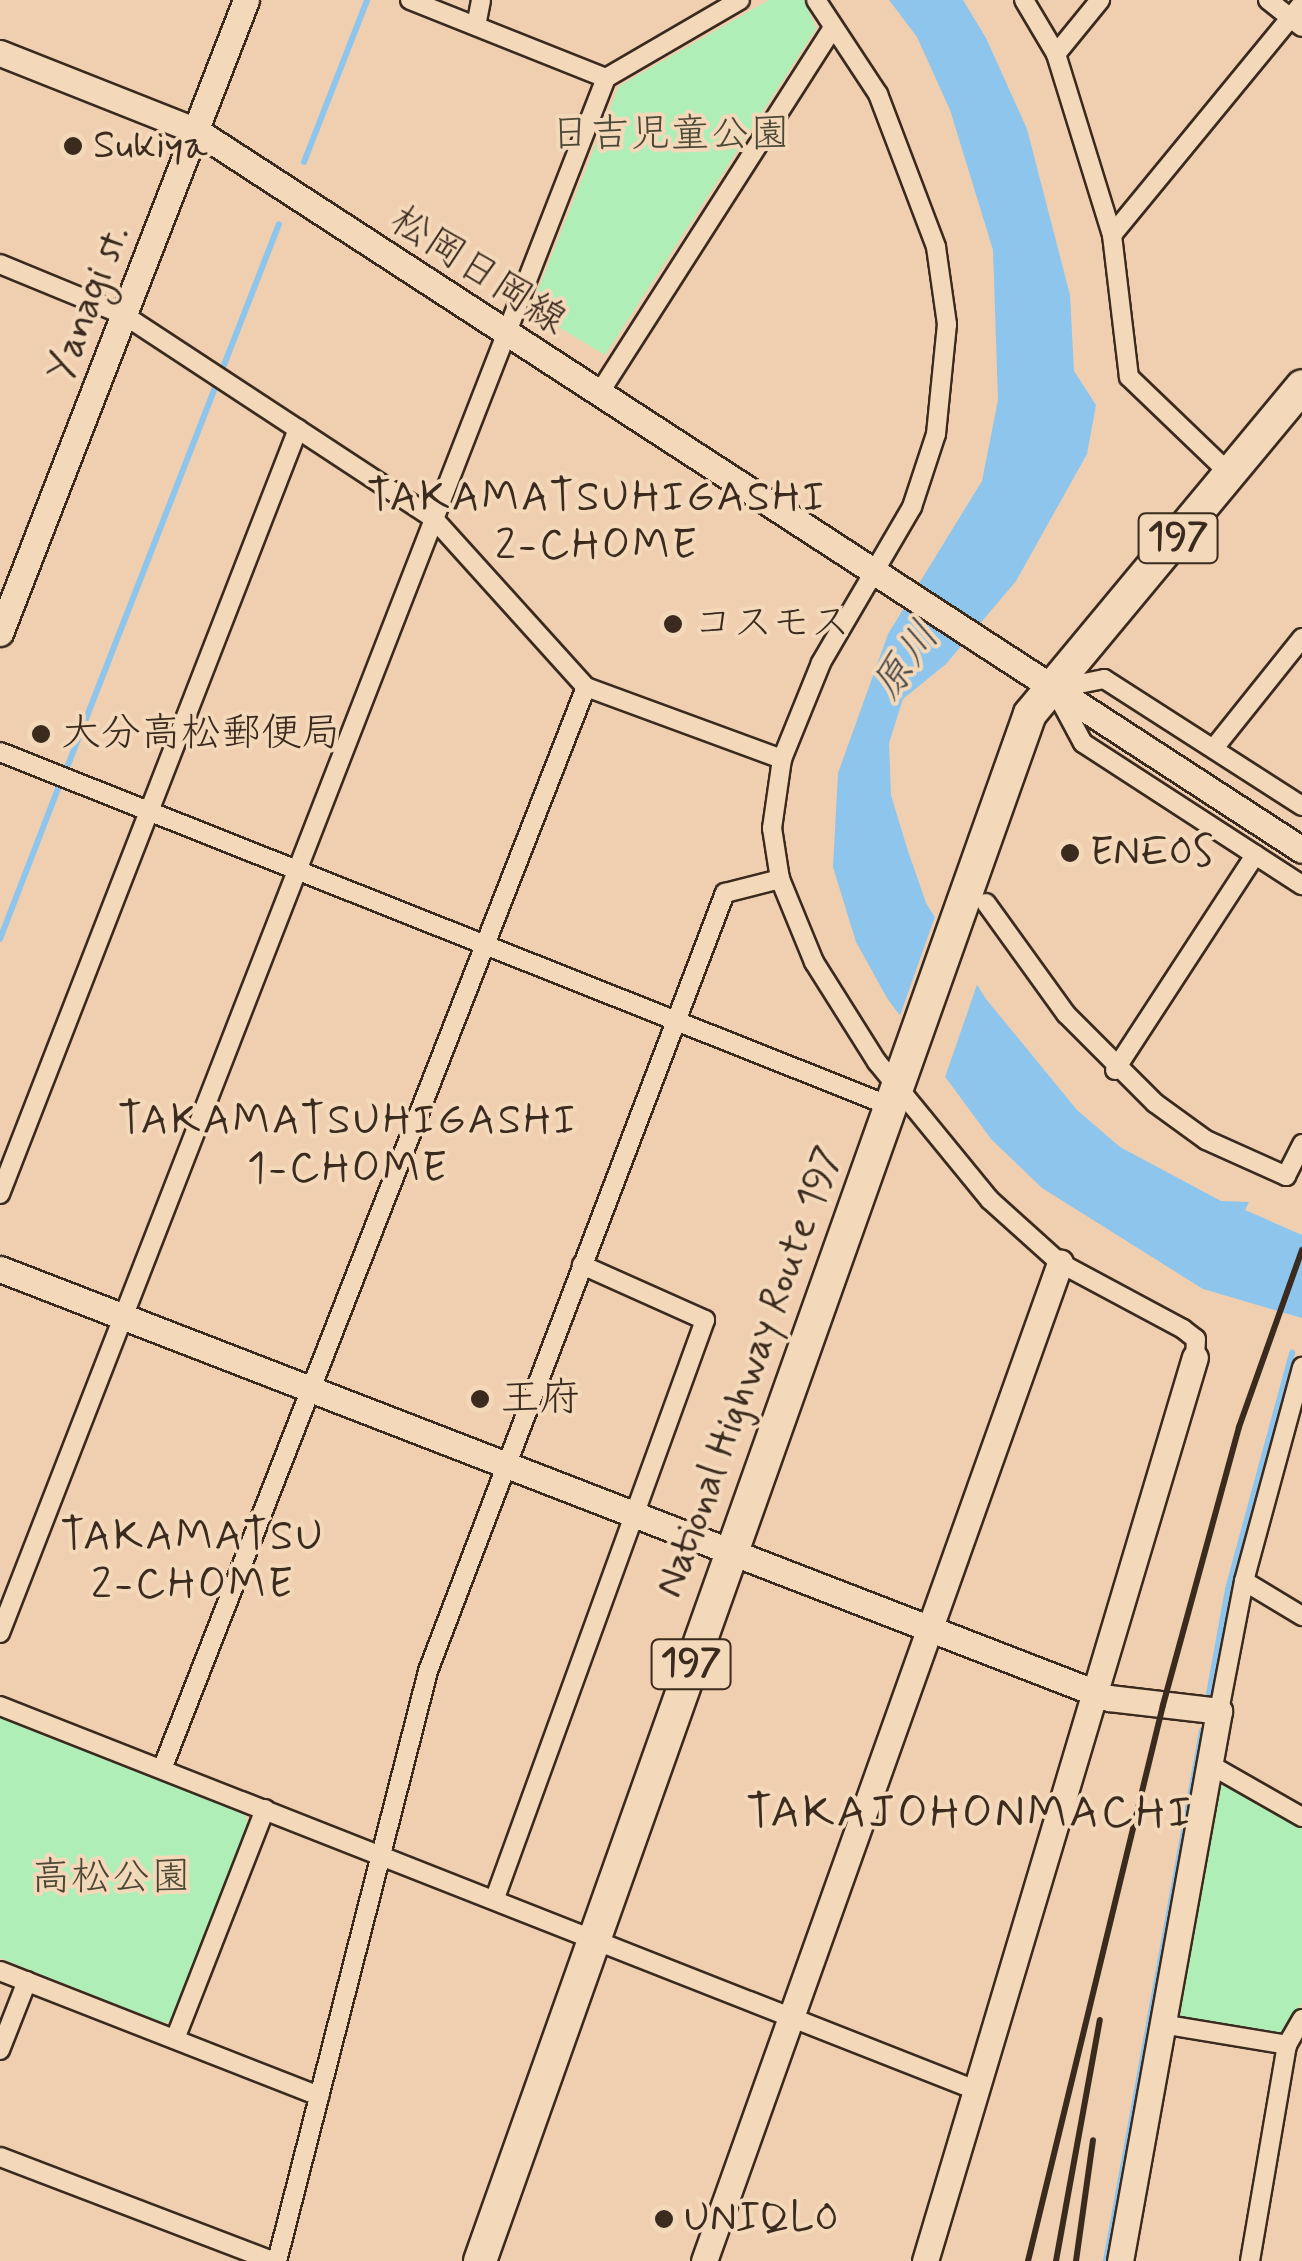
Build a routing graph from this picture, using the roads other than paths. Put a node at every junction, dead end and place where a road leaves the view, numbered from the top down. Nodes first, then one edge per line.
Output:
1 (246, 0) edge
2 (410, 0) edge
3 (481, 0) edge
4 (740, 0) edge
5 (816, 0) edge
6 (1024, 0) edge
7 (1100, 0) edge
8 (1268, 0) edge
9 (1298, 17) edge
10 (476, 26) junction
11 (832, 29) junction
12 (0, 53) edge
13 (1056, 54) junction
14 (606, 78) junction
15 (197, 131) junction
16 (1112, 235) junction
17 (0, 264) edge
18 (124, 315) junction
19 (506, 335) junction
20 (1302, 386) edge
21 (598, 395) junction
22 (298, 430) junction
23 (1230, 474) junction
24 (434, 519) junction
25 (872, 572) junction
26 (0, 632) edge
27 (1302, 638) edge
28 (586, 687) junction
29 (1054, 689) junction
30 (1214, 748) junction
31 (0, 752) edge
32 (782, 759) junction
33 (1302, 806) edge
34 (148, 813) junction
35 (1302, 850) edge
36 (1255, 856) junction
37 (296, 873) junction
38 (780, 879) junction
39 (1302, 885) edge
40 (972, 920) junction
41 (484, 946) junction
42 (676, 1022) junction
43 (1114, 1070) junction
44 (904, 1089) junction
45 (1302, 1144) edge
46 (0, 1194) edge
47 (1060, 1263) junction
48 (582, 1264) junction
49 (0, 1269) edge
50 (123, 1317) junction
51 (1196, 1357) joint
52 (1302, 1367) edge
53 (310, 1390) junction
54 (504, 1468) junction
55 (636, 1519) junction
56 (738, 1558) junction
57 (1244, 1582) junction
58 (1302, 1616) edge
59 (929, 1631) junction
60 (0, 1633) edge
61 (1094, 1692) junction
62 (0, 1706) edge
63 (1219, 1711) junction
64 (1209, 1764) junction
65 (162, 1769) junction
66 (265, 1809) junction
67 (1302, 1817) edge
68 (380, 1853) junction
69 (495, 1898) junction
70 (603, 1941) junction
71 (0, 1971) edge
72 (27, 1981) junction
73 (792, 2016) junction
74 (1302, 2019) edge
75 (1162, 2024) junction
76 (175, 2039) junction
77 (1287, 2045) junction
78 (0, 2050) edge
79 (973, 2089) junction
80 (319, 2096) junction
81 (0, 2157) edge
82 (275, 2261) edge
83 (480, 2261) edge
84 (502, 2261) edge
85 (704, 2261) edge
86 (925, 2261) edge
87 (1120, 2261) edge
88 (1250, 2261) edge

1 - 15 street, Yanagi st.
2 - 10 street
3 - 10 street
4 - 14 street
5 - 11 street
6 - 13 street
7 - 13 street
8 - 9 street
9 - 16 street
10 - 14 street
11 - 21 street
11 - 25 street
12 - 15 street, 松岡日岡線
13 - 16 street
14 - 19 street
15 - 18 street, Yanagi st.
15 - 19 street, 松岡日岡線
16 - 23 street
17 - 18 street
18 - 22 street
18 - 26 street, Yanagi st.
19 - 21 street, 松岡日岡線
19 - 24 street
20 - 23 highway, National Highway Route 197 / 197
21 - 25 street, 松岡日岡線
22 - 24 street
22 - 34 street
23 - 29 highway, National Highway Route 197 / 197
24 - 28 street
24 - 37 street
25 - 29 street, 松岡日岡線
25 - 32 street
27 - 30 street
28 - 32 street
28 - 41 street
29 - 30 street
29 - 35 street
29 - 36 street
29 - 40 highway, National Highway Route 197 / 197
30 - 33 street
31 - 34 street
32 - 38 street
34 - 37 street
34 - 46 street
36 - 39 street
36 - 43 street
37 - 41 street
37 - 50 street
38 - 42 street
38 - 44 street
40 - 43 street
40 - 44 highway, National Highway Route 197 / 197
41 - 42 street
41 - 53 street
42 - 44 street
42 - 48 street
43 - 45 street
44 - 47 street
44 - 56 highway, National Highway Route 197 / 197
47 - 51 street
47 - 59 street
48 - 54 street
48 - 55 street
49 - 50 street
50 - 53 street
50 - 60 street
51 - 61 street
52 - 57 street
53 - 54 street
53 - 65 street
54 - 55 street
54 - 68 street
55 - 56 street
55 - 69 street
56 - 59 street
56 - 70 highway, National Highway Route 197 / 197
57 - 58 street
57 - 63 street
59 - 61 street
59 - 73 street
61 - 63 street
61 - 79 street
62 - 65 street
63 - 64 street
64 - 67 street
64 - 75 street
65 - 66 street
66 - 68 street
66 - 76 street
68 - 69 street
68 - 80 street
69 - 70 street
70 - 73 street
70 - 83 highway, National Highway Route 197 / 197
70 - 84 highway, National Highway Route 197 / 197
71 - 72 street
72 - 76 street
72 - 78 street
73 - 79 street
73 - 85 street
74 - 77 street
75 - 77 street
75 - 87 street
76 - 80 street
77 - 88 street
79 - 86 street
80 - 82 street
81 - 82 street

